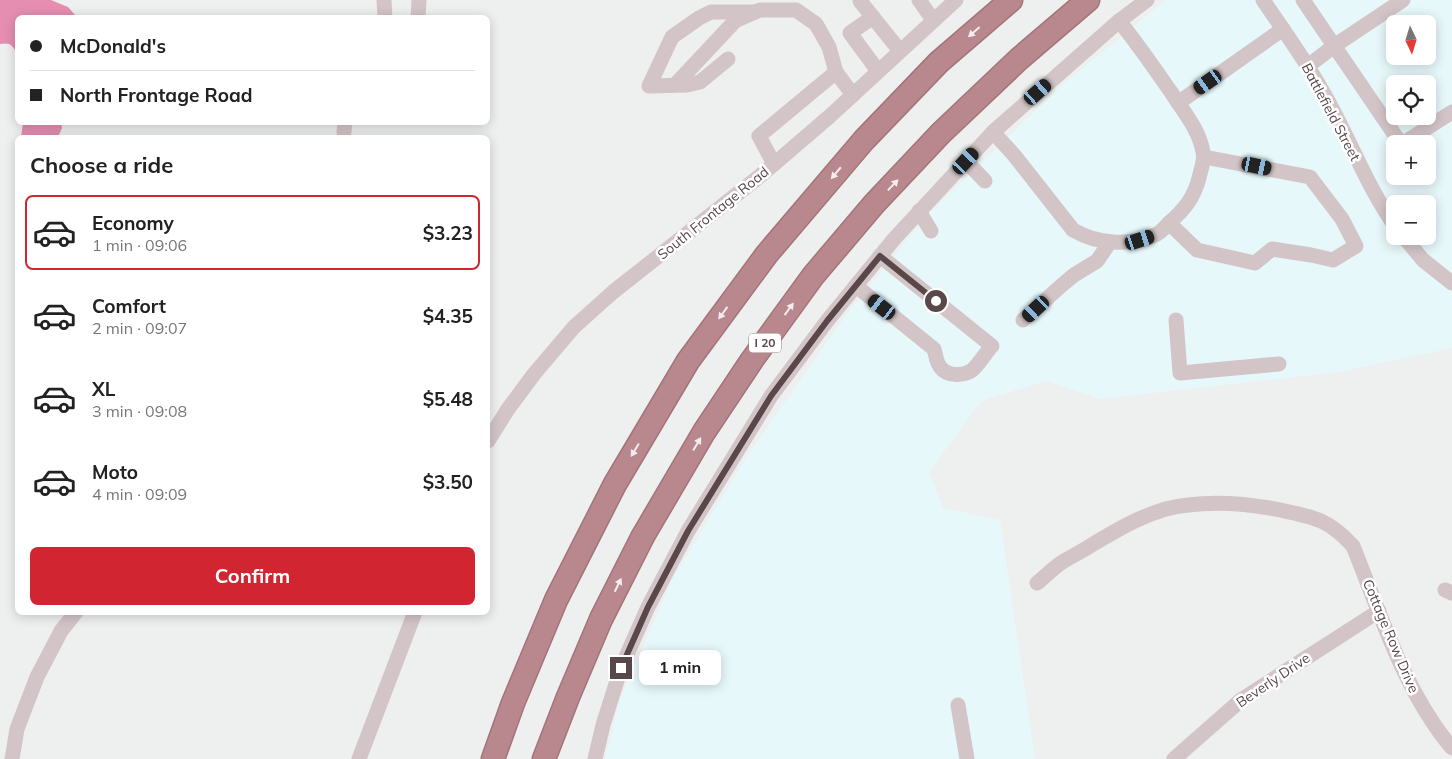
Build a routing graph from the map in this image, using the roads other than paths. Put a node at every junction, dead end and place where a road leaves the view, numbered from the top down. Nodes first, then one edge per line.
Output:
1 (384, 0) edge
2 (419, 0) edge
3 (919, 0) edge
4 (956, 0) edge
5 (1011, 0) edge
6 (1088, 0) edge
7 (1147, 0) edge
8 (1263, 0) edge
9 (1303, 0) edge
10 (1403, 0) edge
11 (860, 1) dead end
12 (755, 12) junction
13 (385, 15) edge
14 (418, 15) edge
15 (873, 17) junction
16 (933, 20) junction
17 (1119, 21) junction
18 (1283, 29) junction
19 (1334, 46) junction
20 (900, 51) junction
21 (728, 59) dead end
22 (1308, 66) junction
23 (878, 71) junction
24 (836, 72) junction
25 (674, 85) junction
26 (853, 95) junction
27 (1178, 103) junction
28 (1452, 112) edge
29 (993, 132) junction
30 (1395, 135) edge
31 (1415, 135) edge
32 (1204, 157) junction
33 (966, 161) junction
34 (774, 164) junction
35 (986, 181) dead end
36 (919, 211) junction
37 (1386, 212) edge
38 (1169, 223) junction
39 (931, 231) dead end
40 (1110, 242) junction
41 (1410, 245) edge
42 (880, 256) junction
43 (1452, 283) edge
44 (856, 286) junction
45 (1023, 320) dead end
46 (1176, 320) dead end
47 (1279, 364) dead end
48 (490, 438) edge
49 (1037, 583) dead end
50 (1379, 611) junction
51 (74, 615) edge
52 (414, 615) edge
53 (601, 619) junction
54 (513, 703) junction
55 (958, 705) dead end
56 (1452, 748) edge
57 (12, 759) edge
58 (359, 759) edge
59 (482, 759) edge
60 (493, 759) edge
61 (544, 759) edge
62 (560, 759) edge
63 (595, 759) edge
64 (967, 759) edge
65 (1174, 759) edge

1 - 13 street
2 - 14 street
3 - 16 street
4 - 16 street, South Frontage Road
5 -> 54 highway
53 -> 6 highway, I 20
7 - 17 street
8 - 18 street, Battlefield Street
9 - 19 street
10 - 19 street
11 - 15 street
12 - 24 street
12 - 25 street
12 - 25 street
15 - 20 street
15 - 23 street
16 - 20 street, South Frontage Road
17 - 27 street
17 - 29 street
18 - 22 street, Battlefield Street
18 - 27 street
19 - 22 street
19 - 30 street
20 - 23 street, South Frontage Road
21 - 25 street
22 - 37 street, Battlefield Street
23 - 26 street, South Frontage Road
24 - 26 street
24 - 34 street
26 - 34 street, South Frontage Road
27 - 32 street
28 - 31 street
29 - 33 street
29 - 40 street
32 - 38 street
32 - 38 street
33 - 35 street
33 - 36 street
34 - 48 street, South Frontage Road
36 - 39 street
36 - 42 street
38 - 40 street
40 - 45 street
41 - 43 street
42 - 44 street
42 - 44 street
44 - 63 street
46 - 47 street
49 - 50 street, Cottage Row Drive
50 - 56 street, Cottage Row Drive
50 - 65 street, Beverly Drive
51 - 57 street
52 - 58 street
53 - 61 highway, I 20
53 - 62 highway
54 - 59 highway
54 - 60 highway
55 - 64 street

